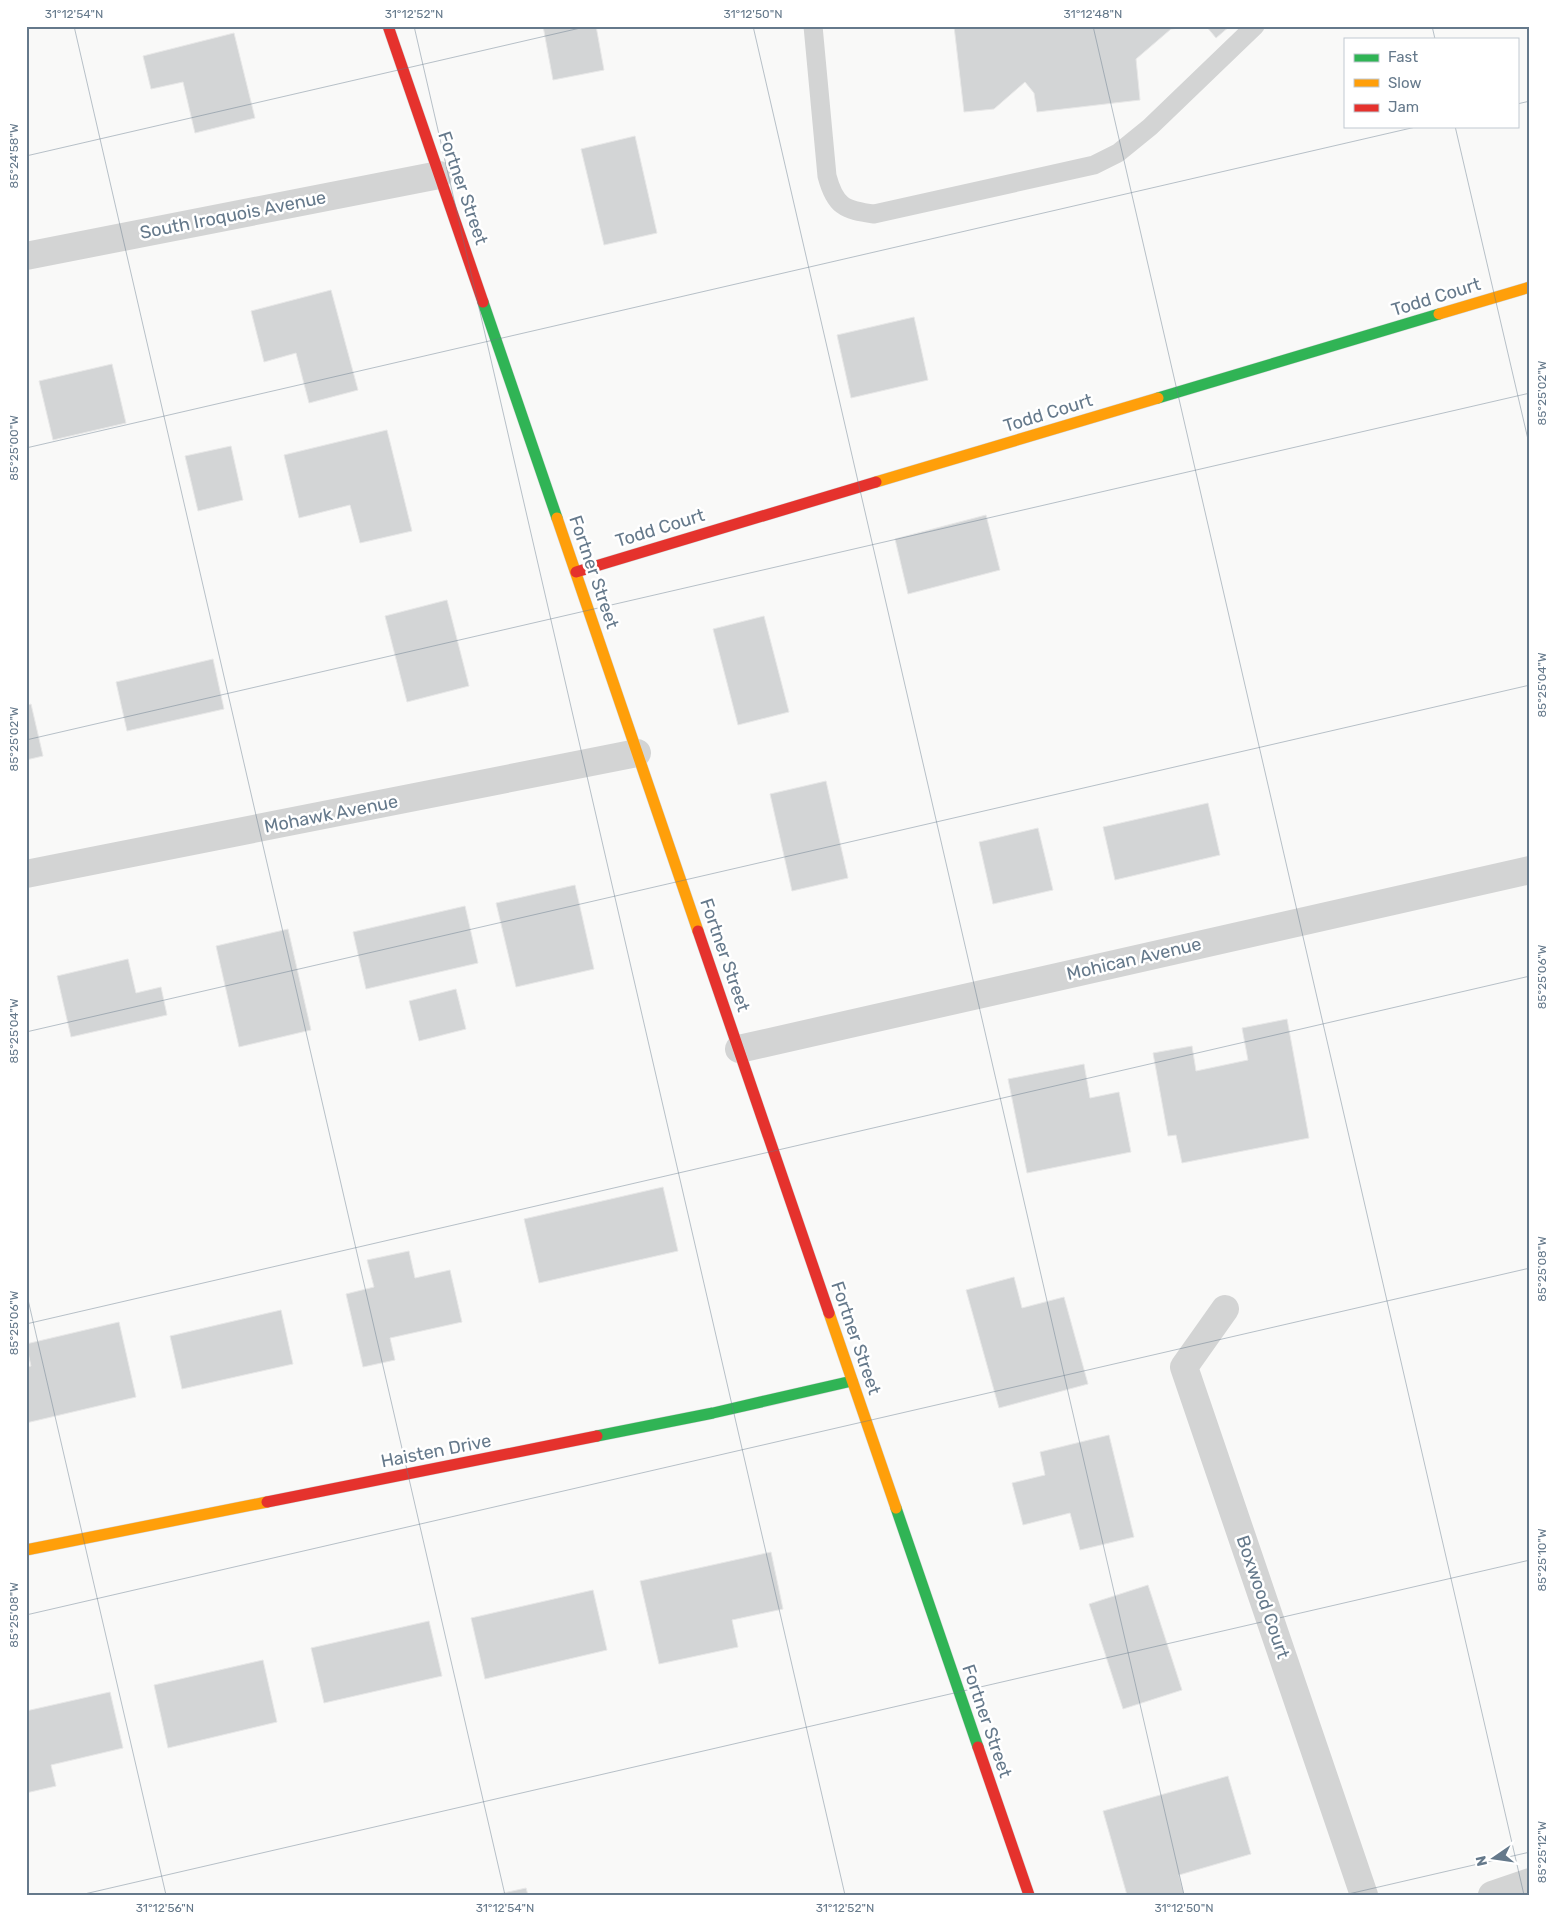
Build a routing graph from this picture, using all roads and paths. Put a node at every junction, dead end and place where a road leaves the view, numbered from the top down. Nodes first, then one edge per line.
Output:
1 (388, 26) edge
2 (813, 26) edge
3 (1255, 26) edge
4 (440, 175) junction
5 (26, 256) edge
6 (1530, 287) edge
7 (576, 572) junction
8 (637, 753) junction
9 (1530, 870) edge
10 (26, 874) edge
11 (738, 1049) junction
12 (1225, 1309) dead end
13 (852, 1381) junction
14 (26, 1550) edge
15 (1530, 1882) edge
16 (1029, 1895) edge
17 (1364, 1895) edge
18 (1492, 1895) edge

1 - 4 street, Fortner Street
2 - 3 lane
4 - 5 street, South Iroquois Avenue
4 - 7 street, Fortner Street
6 - 7 street, Todd Court
7 - 8 street, Fortner Street
8 - 10 street, Mohawk Avenue
8 - 11 street, Fortner Street
9 - 11 street, Mohican Avenue
11 - 13 street, Fortner Street
12 - 17 street, Boxwood Court
13 - 14 street, Haisten Drive
13 - 16 street, Fortner Street
15 - 18 street

